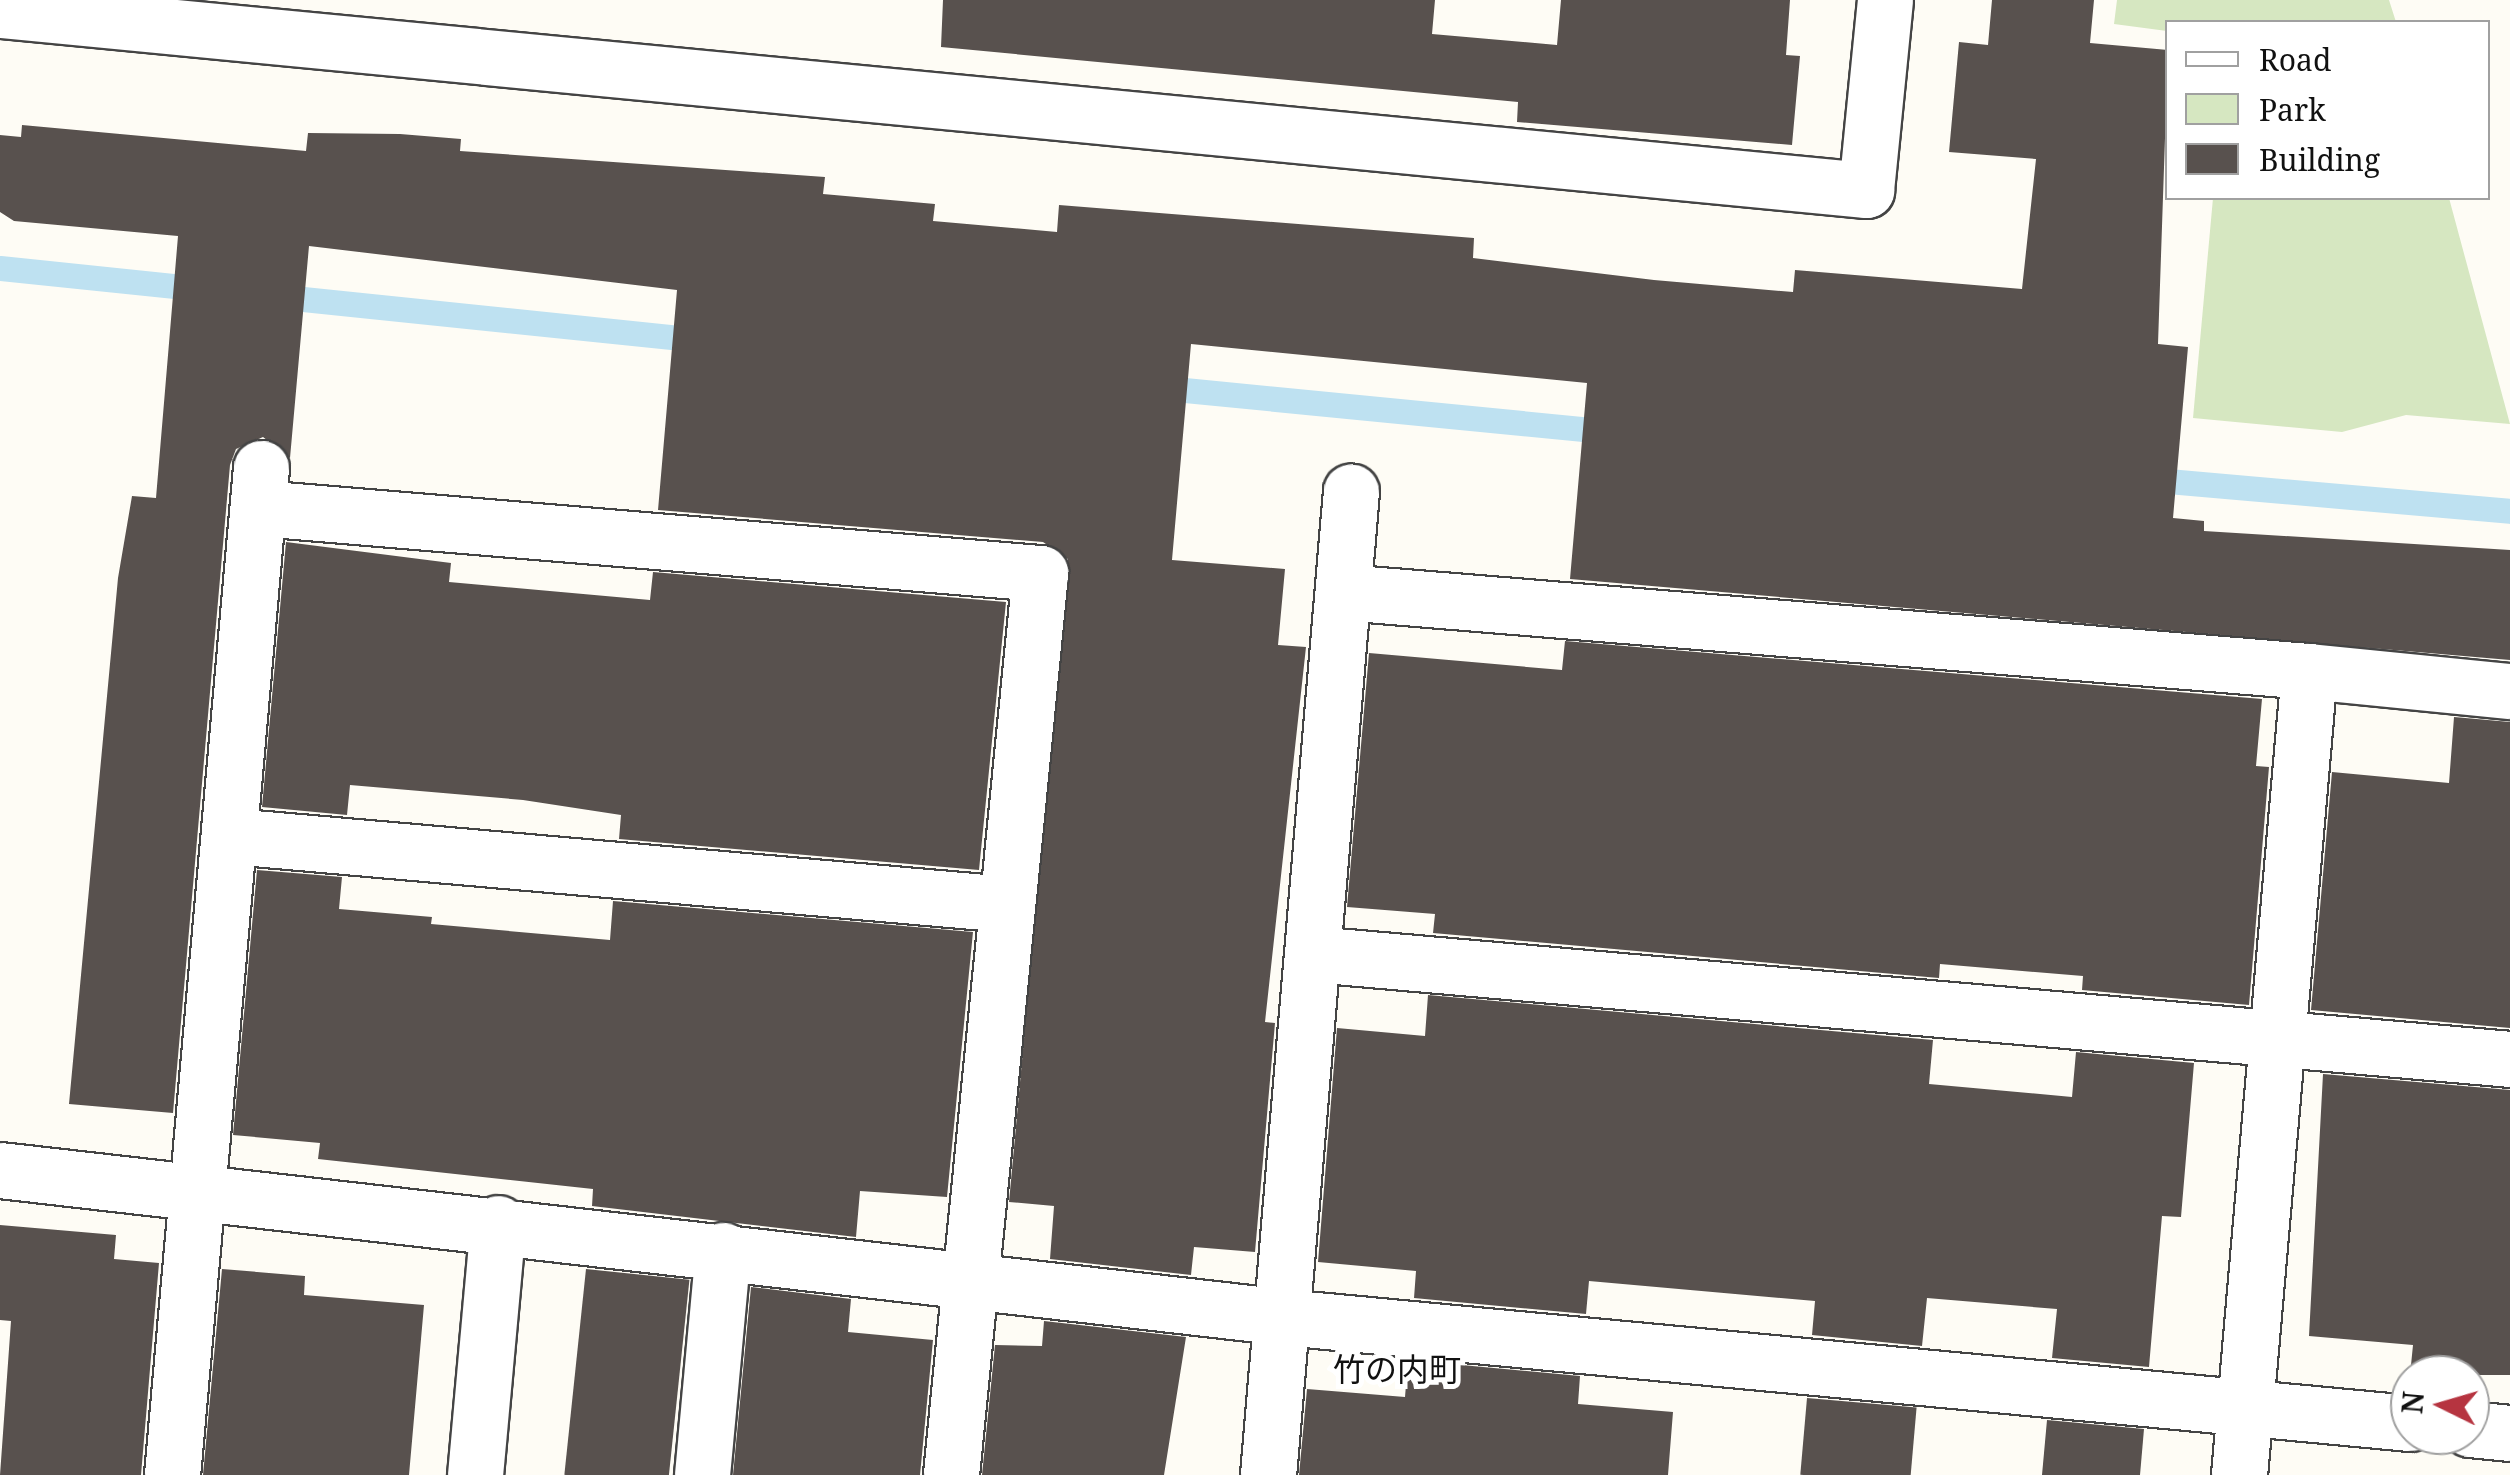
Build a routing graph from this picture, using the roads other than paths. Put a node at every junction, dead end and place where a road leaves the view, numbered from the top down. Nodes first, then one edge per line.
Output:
1 (1886, 0) edge
2 (0, 10) edge
3 (1350, 492) dead end
4 (1343, 592) junction
5 (2309, 671) junction
6 (2510, 691) edge
7 (232, 836) junction
8 (1006, 904) junction
9 (1313, 954) junction
10 (2278, 1038) junction
11 (2510, 1059) edge
12 (0, 1170) edge
13 (204, 1188) junction
14 (498, 1224) junction
15 (723, 1250) junction
16 (968, 1280) junction
17 (1284, 1318) junction
18 (2246, 1407) junction
19 (2390, 1422) edge
20 (172, 1475) edge
21 (474, 1475) edge
22 (702, 1475) edge
23 (951, 1475) edge
24 (1268, 1475) edge
25 (2239, 1475) edge

1 - 2 street
3 - 4 street
4 - 5 street
4 - 9 street
5 - 6 street
5 - 10 street
7 - 8 street
7 - 8 street
7 - 13 street
8 - 16 street
9 - 10 street
9 - 17 street
10 - 11 street
10 - 18 street
12 - 13 street
13 - 14 street
13 - 20 street
14 - 15 street
14 - 21 street
15 - 16 street
15 - 22 street
16 - 17 street
16 - 23 street
17 - 18 street
17 - 24 street
18 - 19 street
18 - 25 street

